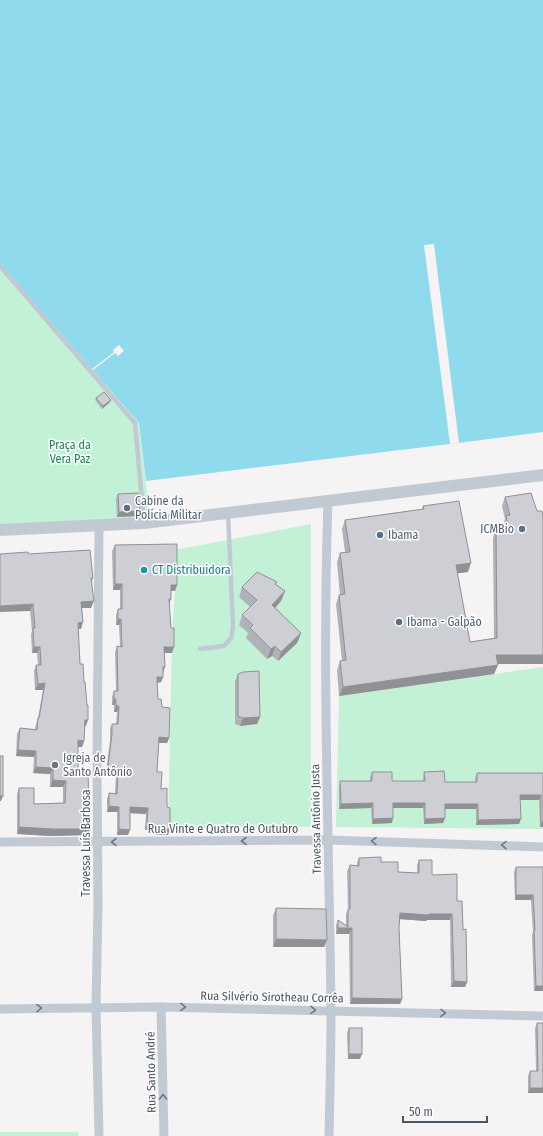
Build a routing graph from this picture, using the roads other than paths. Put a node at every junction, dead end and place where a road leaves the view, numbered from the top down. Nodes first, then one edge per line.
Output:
1 (0, 266) edge
2 (543, 475) edge
3 (328, 501) junction
4 (228, 513) junction
5 (99, 525) junction
6 (144, 526) junction
7 (0, 530) edge
8 (200, 649) dead end
9 (328, 840) junction
10 (0, 842) edge
11 (99, 842) junction
12 (543, 847) edge
13 (96, 1007) junction
14 (161, 1007) junction
15 (0, 1009) edge
16 (331, 1010) junction
17 (543, 1016) edge
18 (99, 1136) edge
19 (164, 1136) edge
20 (329, 1136) edge

1 - 6 lane
2 - 3 street
3 - 4 street
3 - 9 street, Travessa Antônio Justa
4 - 6 street
4 - 8 lane
5 - 6 street
5 - 7 street
5 - 11 street, Travessa Luís Barbosa
9 -> 11 street, Rua Vinte e Quatro de Outubro
12 -> 9 street, Rua Vinte e Quatro de Outubro
9 - 16 street, Travessa Antônio Justa
10 - 11 street, Rua Vinte e Quatro de Outubro
11 - 13 street, Travessa Luís Barbosa
13 - 14 street, Rua Silvério Sirotheau Corrêa
15 -> 13 street, Rua Silvério Sirotheau Corrêa
13 - 18 street, Travessa Luís Barbosa
14 -> 16 street, Rua Silvério Sirotheau Corrêa
19 -> 14 street, Rua Santo André
16 -> 17 street, Rua Silvério Sirotheau Corrêa
16 - 20 street, Travessa Antônio Justa

